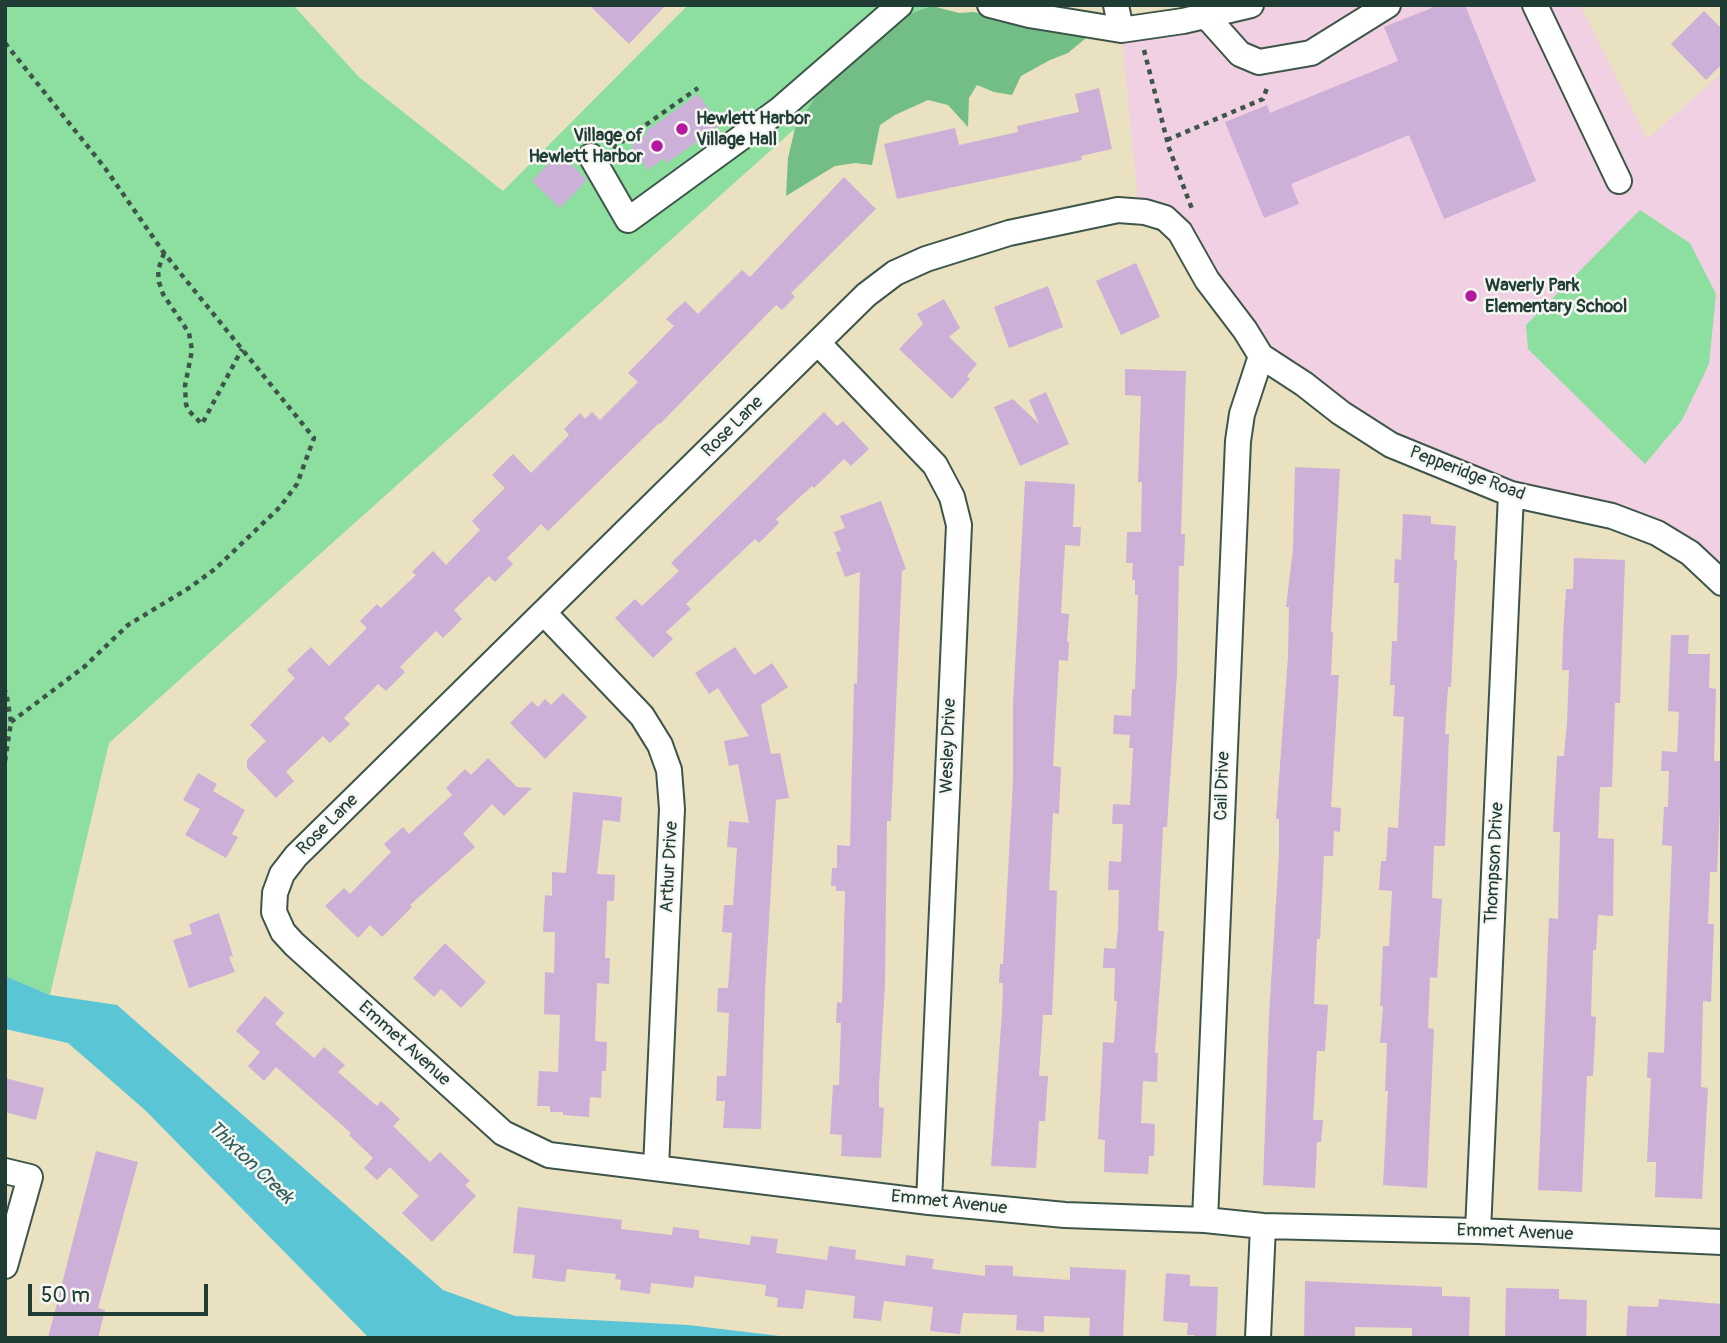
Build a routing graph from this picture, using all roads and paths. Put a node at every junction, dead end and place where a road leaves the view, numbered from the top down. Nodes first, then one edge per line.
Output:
1 (900, 5) edge
2 (990, 5) edge
3 (1116, 5) edge
4 (1251, 5) edge
5 (1388, 5) edge
6 (1535, 5) edge
7 (1206, 16) junction
8 (1121, 30) junction
9 (5, 43) edge
10 (1144, 50) dead end
11 (1268, 85) dead end
12 (698, 88) dead end
13 (1167, 141) junction
14 (592, 159) joint
15 (1619, 181) dead end
16 (1193, 209) dead end
17 (164, 253) junction
18 (818, 343) junction
19 (243, 349) junction
20 (1261, 356) junction
21 (1511, 494) junction
22 (1722, 583) edge
23 (544, 613) junction
24 (6, 691) edge
25 (11, 722) junction
26 (5, 761) edge
27 (274, 912) joint
28 (656, 1168) junction
29 (5, 1171) edge
30 (929, 1202) junction
31 (1205, 1220) junction
32 (1263, 1226) junction
33 (1478, 1231) junction
34 (1722, 1242) edge
35 (5, 1266) edge
36 (1258, 1338) edge

1 - 14 street
2 - 8 street
3 - 8 street
4 - 7 street
5 - 7 street
6 - 15 street
7 - 8 street
9 - 17 path
10 - 13 path
11 - 13 path
12 - 14 path
13 - 16 path
17 - 19 path
17 - 19 path
18 - 20 street, Rose Lane
18 - 23 street, Rose Lane
18 - 30 street, Wesley Drive
19 - 25 path
20 - 21 street, Pepperidge Road
20 - 31 street, Cail Drive
21 - 22 street, Pepperidge Road
21 - 33 street, Thompson Drive
23 - 27 street, Rose Lane
23 - 28 street, Arthur Drive
24 - 25 path
25 - 26 path
27 - 28 street, Emmet Avenue
28 - 30 street, Emmet Avenue
29 - 35 street
30 - 31 street, Emmet Avenue
31 - 32 street, Emmet Avenue
32 - 33 street, Emmet Avenue
32 - 36 street
33 - 34 street, Emmet Avenue

